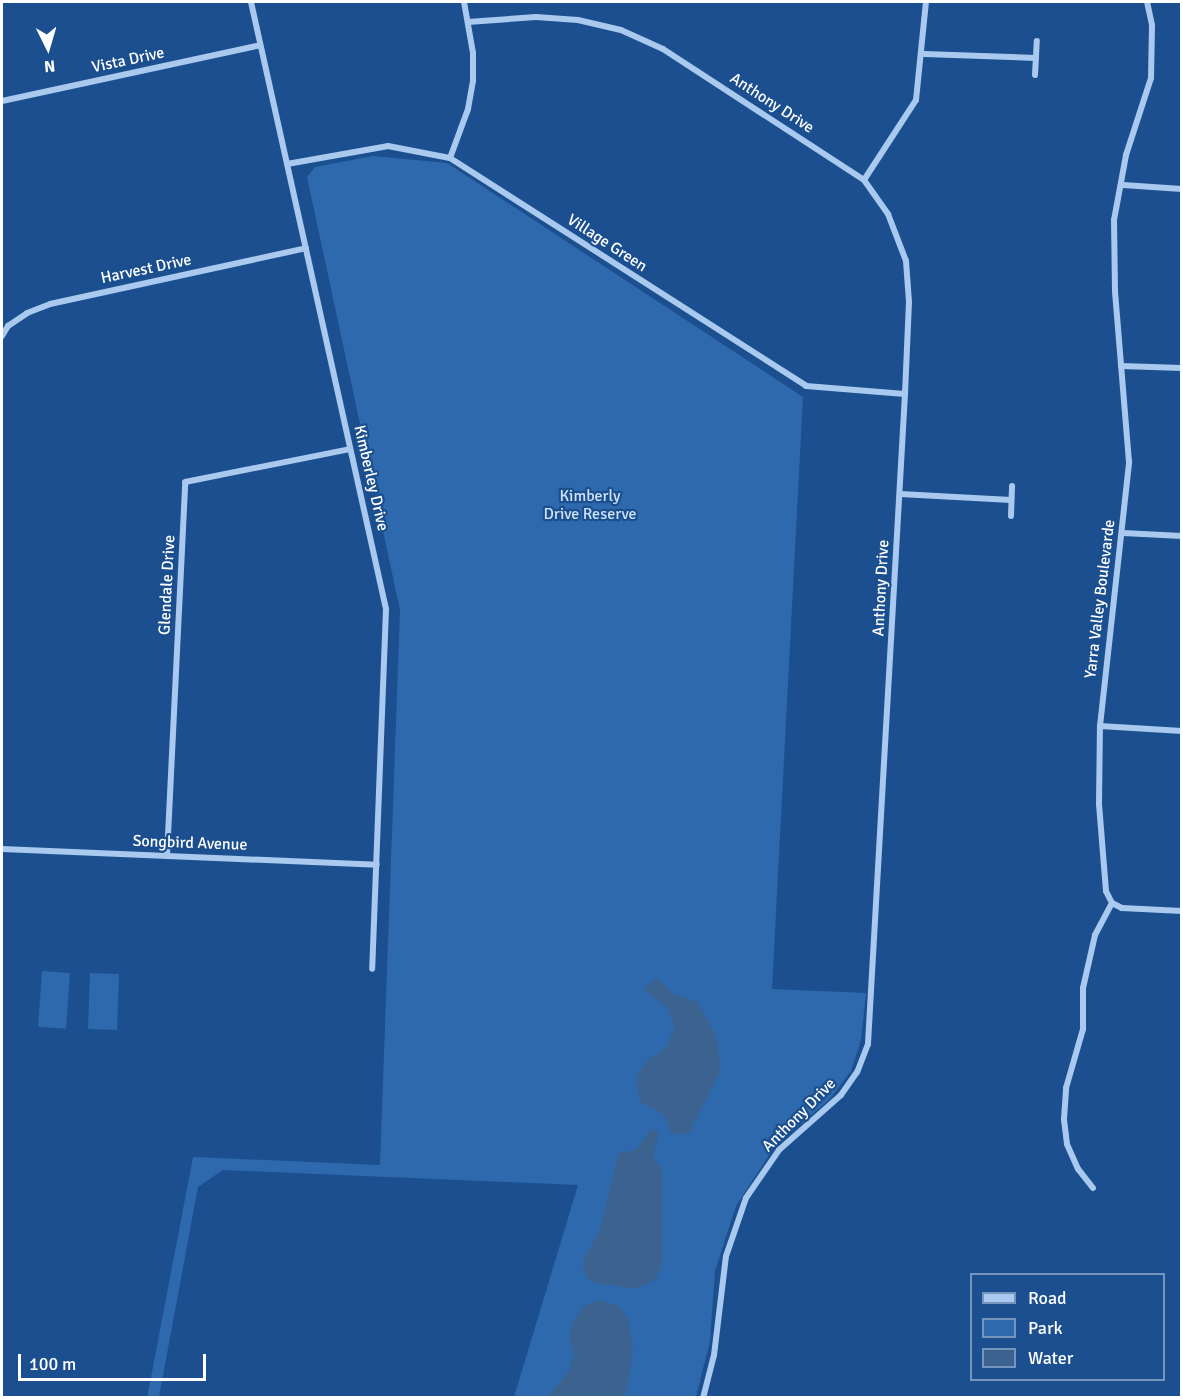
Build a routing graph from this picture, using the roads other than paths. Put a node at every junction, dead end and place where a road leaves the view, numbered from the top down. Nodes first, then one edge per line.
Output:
1 (250, 2) edge
2 (464, 2) edge
3 (926, 2) edge
4 (1147, 2) edge
5 (468, 22) junction
6 (1037, 41) dead end
7 (260, 45) junction
8 (924, 54) junction
9 (1036, 58) junction
10 (1035, 75) dead end
11 (2, 101) edge
12 (450, 158) junction
13 (287, 164) junction
14 (864, 180) junction
15 (1123, 185) junction
16 (1182, 189) edge
17 (306, 248) junction
18 (2, 336) edge
19 (1121, 366) junction
20 (1182, 368) edge
21 (905, 394) junction
22 (350, 449) junction
23 (1012, 486) dead end
24 (900, 494) junction
25 (1011, 500) junction
26 (1011, 516) dead end
27 (1123, 533) junction
28 (1182, 536) edge
29 (1100, 726) junction
30 (1182, 730) edge
31 (2, 849) edge
32 (167, 856) junction
33 (377, 865) junction
34 (1112, 903) junction
35 (1182, 911) edge
36 (372, 969) dead end
37 (1094, 1188) dead end
38 (703, 1398) edge

1 - 7 street, Kimberley Drive
2 - 5 street
3 - 8 street
4 - 15 street, Yarra Valley Boulevarde
5 - 12 street
5 - 14 street, Anthony Drive
6 - 9 street
7 - 11 street, Vista Drive
7 - 13 street, Kimberley Drive
8 - 9 street
8 - 14 street
9 - 10 street
12 - 13 street, Village Green
12 - 21 street, Village Green
13 - 17 street, Kimberley Drive
14 - 21 street, Anthony Drive
15 - 16 street
15 - 19 street, Yarra Valley Boulevarde
17 - 18 street, Harvest Drive
17 - 22 street, Kimberley Drive
19 - 20 street
19 - 27 street, Yarra Valley Boulevarde
21 - 24 street, Anthony Drive
22 - 32 street, Glendale Drive
22 - 33 street, Kimberley Drive
23 - 25 street
24 - 25 street
24 - 38 street, Anthony Drive
25 - 26 street
27 - 28 street
27 - 29 street, Yarra Valley Boulevarde
29 - 30 street
29 - 34 street, Yarra Valley Boulevarde
31 - 32 street, Songbird Avenue
32 - 33 street, Songbird Avenue
33 - 36 street, Kimberley Drive
34 - 35 street
34 - 37 street

